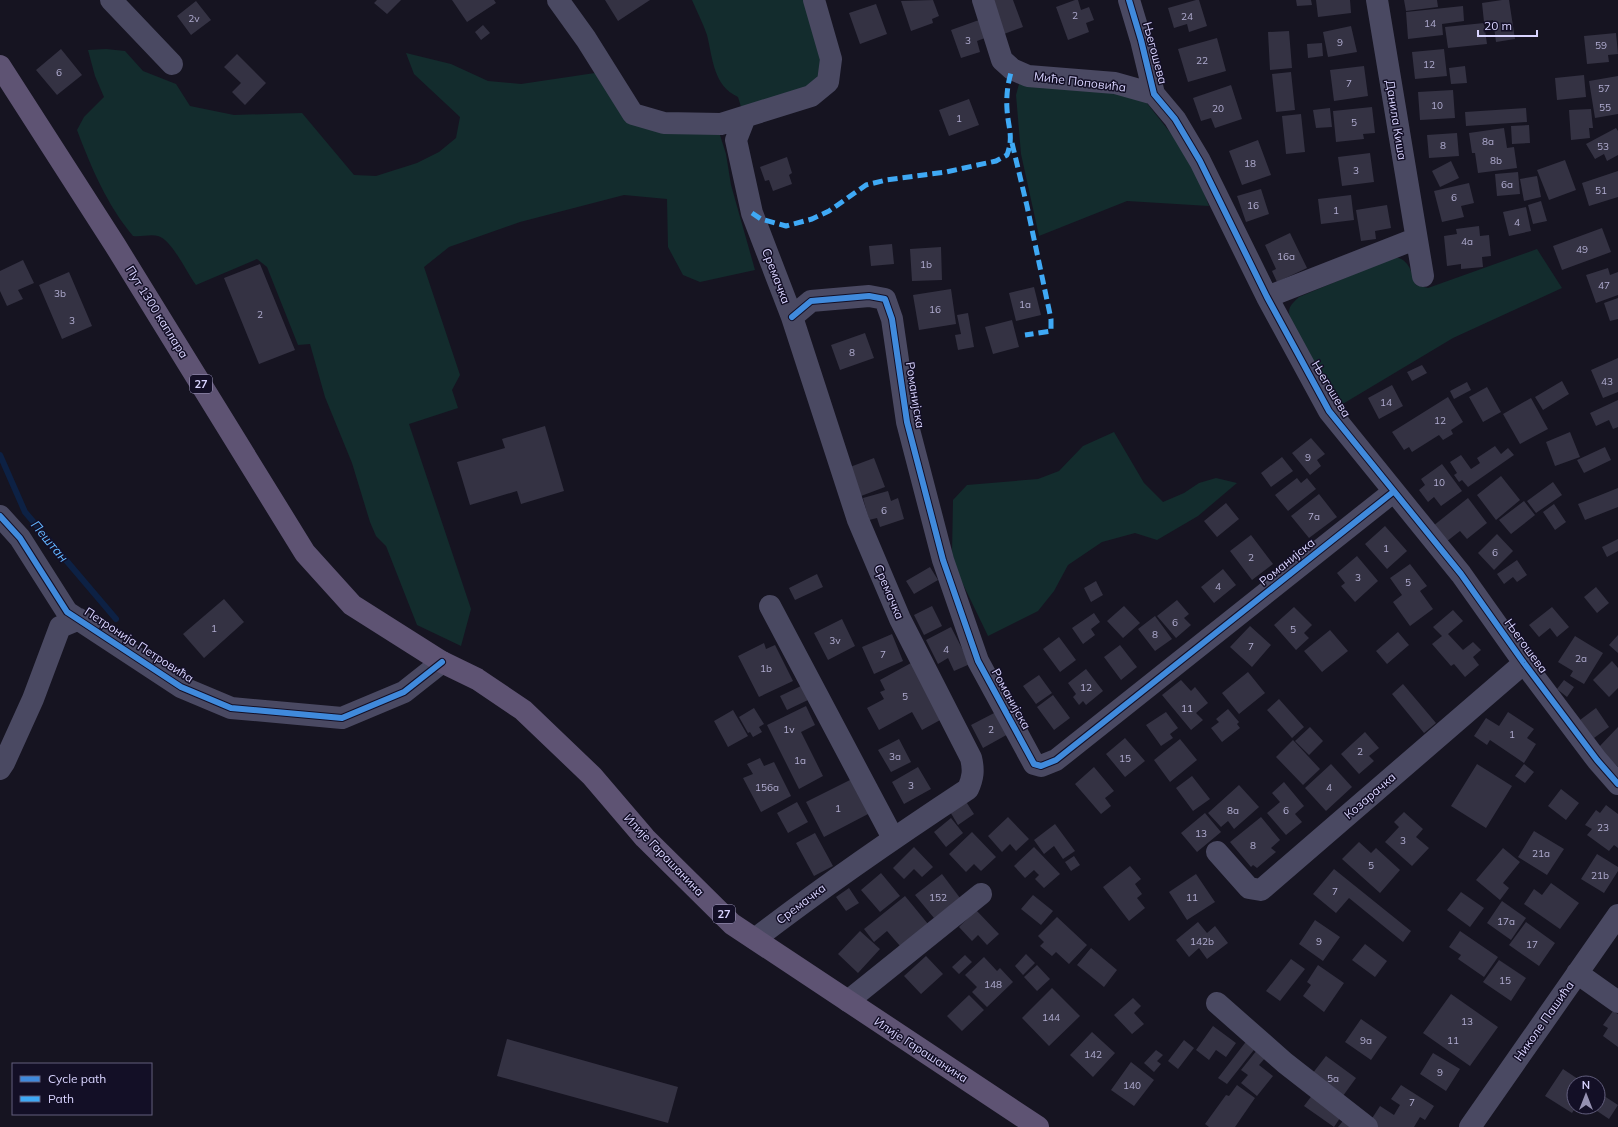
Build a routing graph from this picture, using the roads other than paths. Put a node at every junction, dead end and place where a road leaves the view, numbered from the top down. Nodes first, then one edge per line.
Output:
1 (111, 0) edge
2 (558, 0) edge
3 (814, 0) edge
4 (982, 0) edge
5 (1129, 0) edge
6 (1377, 0) edge
7 (172, 64) dead end
8 (0, 66) edge
9 (1154, 94) junction
10 (745, 116) junction
11 (721, 124) junction
12 (736, 140) junction
13 (1415, 239) junction
14 (1423, 276) dead end
15 (1268, 297) junction
16 (792, 317) junction
17 (1393, 492) junction
18 (0, 516) edge
19 (770, 606) dead end
20 (79, 619) junction
21 (442, 662) junction
22 (1524, 663) junction
23 (0, 769) edge
24 (1618, 784) edge
25 (893, 838) junction
26 (1217, 852) dead end
27 (981, 894) dead end
28 (1618, 915) edge
29 (755, 939) junction
30 (1577, 973) junction
31 (848, 1001) junction
32 (1618, 1002) edge
33 (1217, 1003) dead end
34 (1038, 1127) edge
35 (1367, 1127) edge
36 (1470, 1127) edge

1 - 7 street
2 - 11 street
3 - 10 street
4 - 9 street, Миће Поповића
5 - 9 street, Његошева
6 - 13 street, Данила Киша
8 - 21 main road, Пут 1300 каплара / 27
9 - 15 street, Његошева
10 - 11 street
10 - 12 street
11 - 12 street
12 - 16 street, Сремачка
13 - 14 street, Данила Киша
13 - 15 street
15 - 17 street, Његошева
16 - 17 street, Романијска
16 - 25 street, Сремачка
17 - 22 street, Његошева
18 - 20 street, Петронија Петровића
19 - 25 street
20 - 21 street, Петронија Петровића
20 - 23 street
21 - 29 main road, Илије Гарашанина / 27
22 - 24 street, Његошева
22 - 26 street, Козарачка
25 - 29 street, Сремачка
27 - 31 street
28 - 30 street, Николе Пашића
29 - 31 main road, Илије Гарашанина / 27
30 - 32 street
30 - 36 street, Николе Пашића
31 - 34 main road, Илије Гарашанина / 27
33 - 35 street

